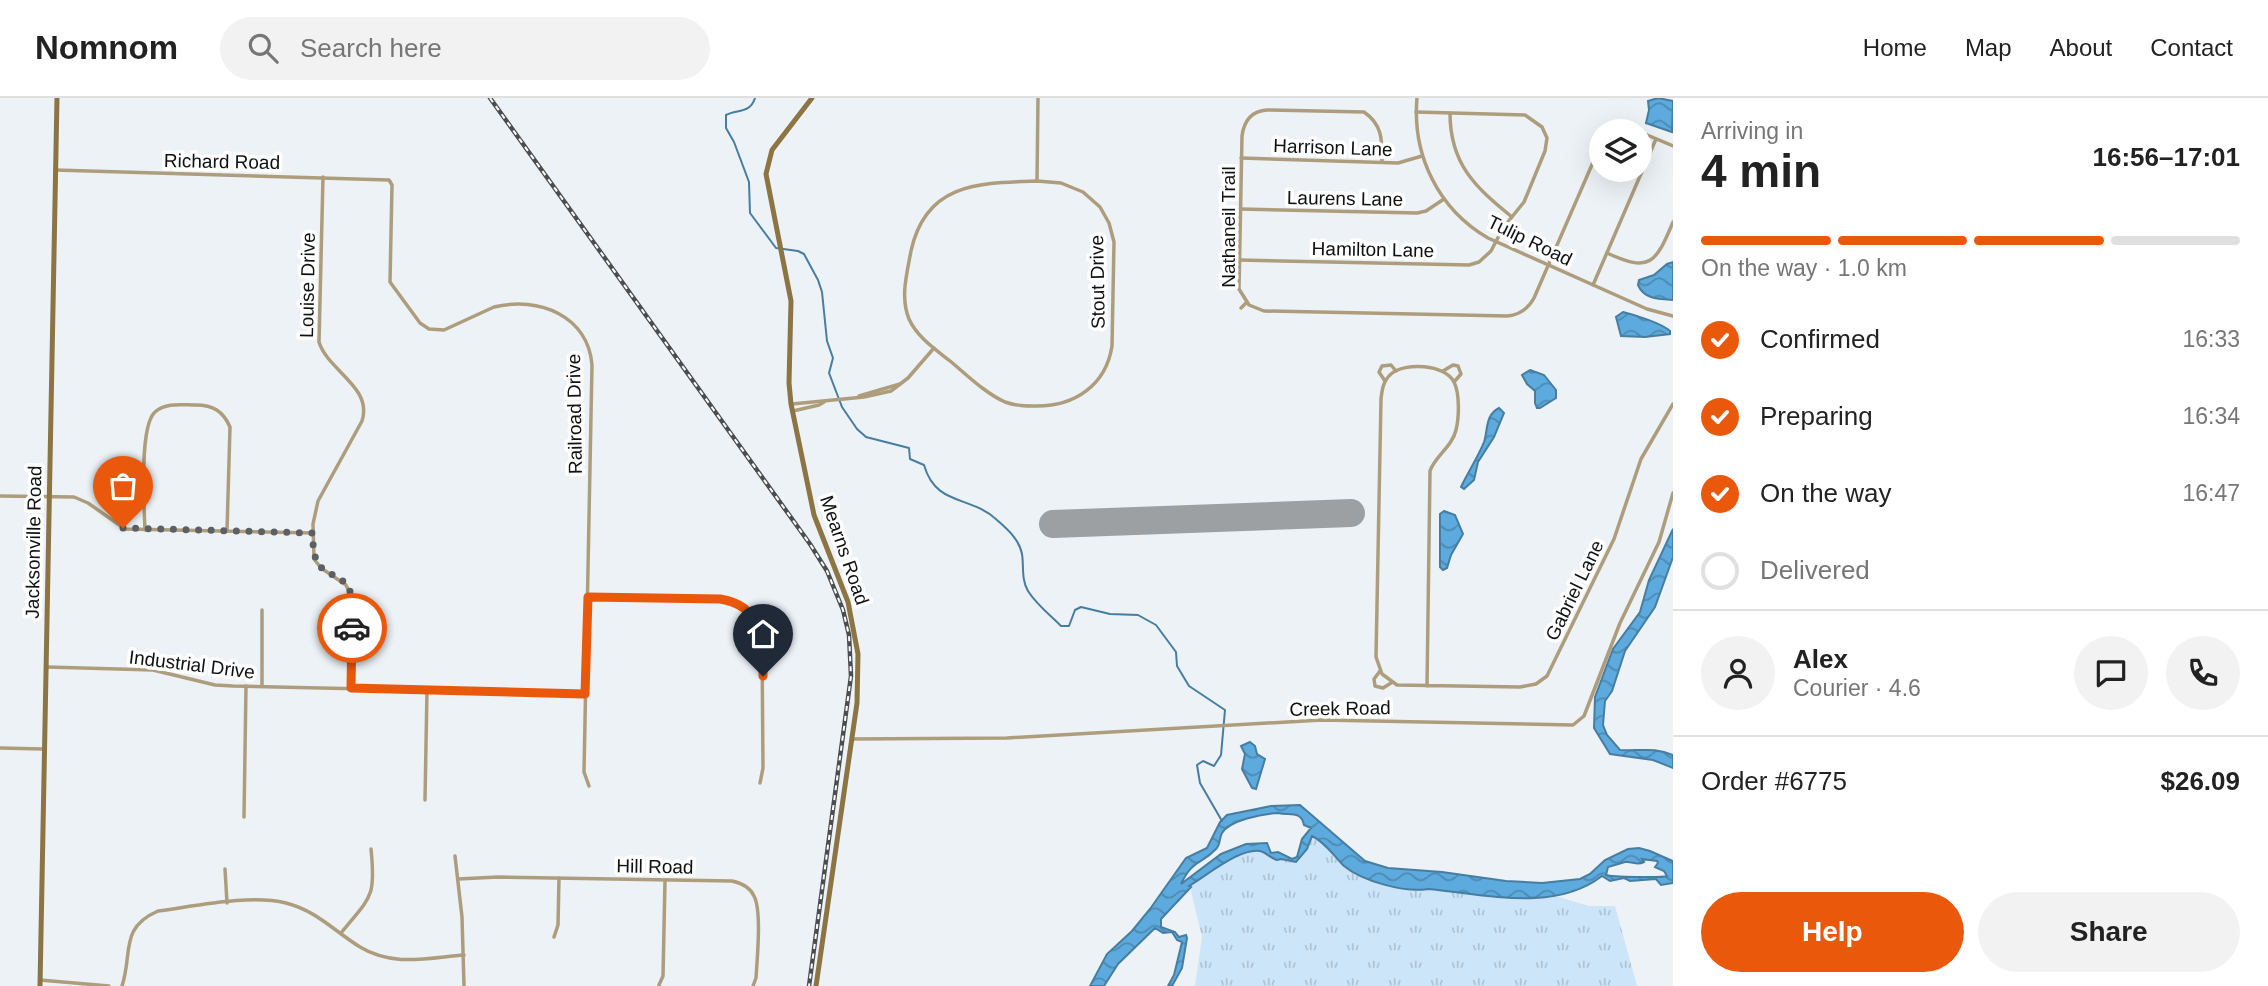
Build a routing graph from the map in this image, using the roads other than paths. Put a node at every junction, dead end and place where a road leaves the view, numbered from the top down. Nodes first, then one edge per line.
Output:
1 (57, 98) edge
2 (812, 98) edge
3 (1038, 98) edge
4 (1417, 98) edge
5 (1416, 112) junction
6 (1450, 113) junction
7 (1244, 114) dead end
8 (1249, 118) junction
9 (1652, 137) edge
10 (1656, 139) junction
11 (1673, 146) edge
12 (1422, 156) junction
13 (1241, 158) junction
14 (1382, 162) junction
15 (55, 170) junction
16 (1589, 171) edge
17 (323, 177) junction
18 (388, 180) joint
19 (1037, 181) junction
20 (1444, 198) junction
21 (1240, 209) junction
22 (1512, 217) junction
23 (1673, 222) edge
24 (1497, 242) junction
25 (1607, 253) junction
26 (1239, 260) junction
27 (1548, 265) junction
28 (1593, 285) junction
29 (1247, 302) junction
30 (1241, 308) dead end
31 (1673, 316) edge
32 (934, 348) junction
33 (1396, 371) junction
34 (1443, 371) junction
35 (1385, 382) junction
36 (1454, 382) junction
37 (1673, 404) edge
38 (792, 407) junction
39 (1673, 493) edge
40 (0, 496) edge
41 (50, 497) junction
42 (145, 530) junction
43 (228, 531) junction
44 (313, 533) junction
45 (588, 597) junction
46 (262, 610) dead end
47 (46, 667) junction
48 (1380, 671) junction
49 (1391, 682) junction
50 (262, 686) junction
51 (1427, 686) junction
52 (246, 687) junction
53 (351, 688) junction
54 (427, 690) junction
55 (585, 694) junction
56 (852, 739) junction
57 (0, 748) edge
58 (45, 749) junction
59 (760, 783) dead end
60 (589, 786) dead end
61 (425, 800) dead end
62 (244, 817) dead end
63 (371, 849) dead end
64 (455, 856) dead end
65 (225, 869) dead end
66 (559, 878) junction
67 (458, 879) junction
68 (664, 880) junction
69 (227, 903) junction
70 (341, 933) junction
71 (554, 937) dead end
72 (464, 956) junction
73 (40, 983) edge
74 (659, 985) edge
75 (110, 986) edge
76 (122, 986) edge
77 (464, 986) edge
78 (753, 986) edge
79 (816, 986) edge

1 - 15 street, Jacksonville Road
2 - 38 street, Mearns Road
3 - 19 street
4 - 5 street, Tulip Road
5 - 6 street, Hamilton Lane
5 - 12 street, Tulip Road
6 - 22 street
6 - 22 street, Hamilton Lane
7 - 8 street
8 - 13 street, Nathaneil Trail
8 - 14 street
9 - 10 street
10 - 11 street
10 - 25 street
12 - 14 street, Harrison Lane
12 - 20 street, Tulip Road
13 - 14 street, Harrison Lane
13 - 21 street, Nathaneil Trail
15 - 17 street, Richard Road
15 - 41 street, Jacksonville Road
16 - 27 street, Nathaneil Trail
17 - 18 street, Richard Road
17 - 44 street, Louise Drive
18 - 45 street, Railroad Drive
19 - 32 street, Stout Drive
19 - 32 street, Stout Drive
20 - 21 street, Laurens Lane
20 - 24 street, Tulip Road
21 - 26 street, Nathaneil Trail
22 - 24 street, Hamilton Lane
23 - 25 street
24 - 26 street, Hamilton Lane
24 - 27 street, Tulip Road
25 - 28 street
26 - 29 street, Nathaneil Trail
27 - 28 street, Tulip Road
27 - 29 street, Nathaneil Trail
28 - 31 street, Tulip Road
29 - 30 street
32 - 38 street
33 - 34 street
33 - 35 street
33 - 35 street
34 - 36 street
34 - 36 street
35 - 48 street
36 - 51 street
37 - 51 street, Gabriel Lane
38 - 56 street, Mearns Road
39 - 56 street, Creek Road
40 - 41 street
41 - 42 street
41 - 47 street, Jacksonville Road
42 - 43 street
42 - 43 street
43 - 44 street
44 - 53 street
45 - 55 street, Railroad Drive
45 - 59 street
46 - 50 street
47 - 52 street, Industrial Drive
47 - 58 street, Jacksonville Road
48 - 49 street
48 - 49 street
49 - 51 street, Gabriel Lane
50 - 52 street, Industrial Drive
50 - 53 street, Industrial Drive
52 - 62 street
53 - 54 street, Industrial Drive
54 - 55 street, Industrial Drive
54 - 61 street
55 - 60 street, Railroad Drive
56 - 79 street, Mearns Road
57 - 58 street
58 - 73 street, Jacksonville Road
63 - 70 street
64 - 67 street
65 - 69 street
66 - 67 street, Hill Road
66 - 68 street, Hill Road
66 - 71 street
67 - 72 street
68 - 74 street
68 - 78 street, Hill Road
69 - 70 street
69 - 76 street
70 - 72 street
72 - 77 street
73 - 75 street

